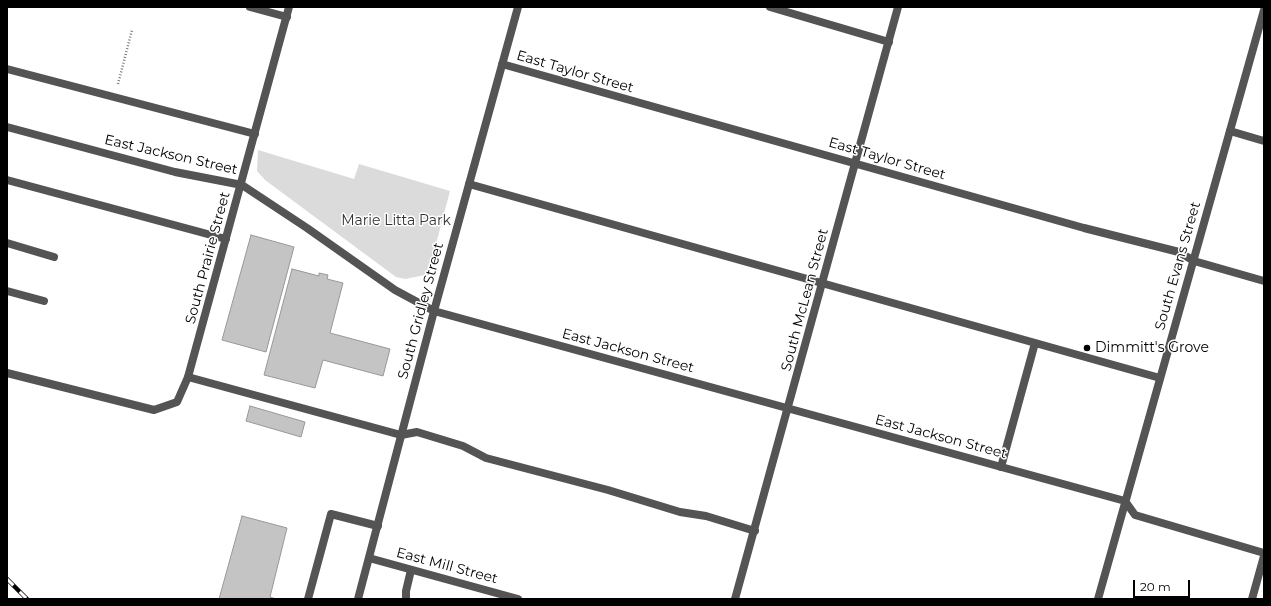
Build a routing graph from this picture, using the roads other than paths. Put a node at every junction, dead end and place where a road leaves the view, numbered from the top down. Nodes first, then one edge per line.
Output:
1 (250, 7) edge
2 (290, 7) edge
3 (518, 7) edge
4 (770, 7) edge
5 (898, 7) edge
6 (1264, 10) edge
7 (287, 17) junction
8 (889, 42) junction
9 (502, 64) junction
10 (7, 69) edge
11 (7, 127) edge
12 (1230, 131) junction
13 (255, 134) junction
14 (1264, 141) edge
15 (855, 164) junction
16 (7, 180) edge
17 (469, 184) junction
18 (242, 185) junction
19 (226, 239) junction
20 (7, 243) edge
21 (54, 257) dead end
22 (1194, 261) junction
23 (1264, 281) edge
24 (823, 283) junction
25 (7, 290) edge
26 (44, 301) dead end
27 (434, 311) junction
28 (1035, 343) junction
29 (7, 373) edge
30 (188, 377) junction
31 (1160, 378) junction
32 (788, 409) junction
33 (401, 435) junction
34 (1001, 467) junction
35 (1125, 501) junction
36 (378, 526) junction
37 (755, 531) junction
38 (1264, 553) edge
39 (1264, 556) edge
40 (369, 558) junction
41 (411, 570) junction
42 (308, 599) edge
43 (358, 599) edge
44 (406, 599) edge
45 (518, 599) edge
46 (735, 599) edge
47 (1098, 599) edge
48 (1252, 599) edge

1 - 7 street
2 - 7 street, South Prairie Street
3 - 9 street, South Gridley Street
4 - 8 street
5 - 8 street, South McLean Street
6 - 12 street, South Evans Street
7 - 13 street, South Prairie Street
8 - 15 street, South McLean Street
9 - 15 street, East Taylor Street
9 - 17 street, South Gridley Street
10 - 13 street
11 - 18 street, East Jackson Street
12 - 14 street
12 - 22 street, South Evans Street
13 - 18 street, South Prairie Street
15 - 22 street, East Taylor Street
15 - 24 street, South McLean Street
16 - 19 street
17 - 24 street
17 - 27 street, South Gridley Street
18 - 19 street, South Prairie Street
18 - 27 street, East Jackson Street
19 - 30 street, South Prairie Street
20 - 21 street
22 - 23 street, East Taylor Street
22 - 31 street, South Evans Street
24 - 28 street
24 - 32 street, South McLean Street
25 - 26 street
27 - 32 street, East Jackson Street
27 - 33 street, South Gridley Street
28 - 31 street
28 - 34 street
29 - 30 street, South Prairie Street
30 - 33 street
31 - 35 street, South Evans Street
32 - 34 street, East Jackson Street
32 - 37 street, South McLean Street
33 - 36 street, South Gridley Street
33 - 37 street
34 - 35 street, East Jackson Street
35 - 38 street
35 - 47 street, South Evans Street
36 - 40 street, South Gridley Street
36 - 42 street
37 - 46 street, South McLean Street
39 - 48 street
40 - 41 street, East Mill Street
40 - 43 street, South Gridley Street
41 - 44 street
41 - 45 street, East Mill Street

